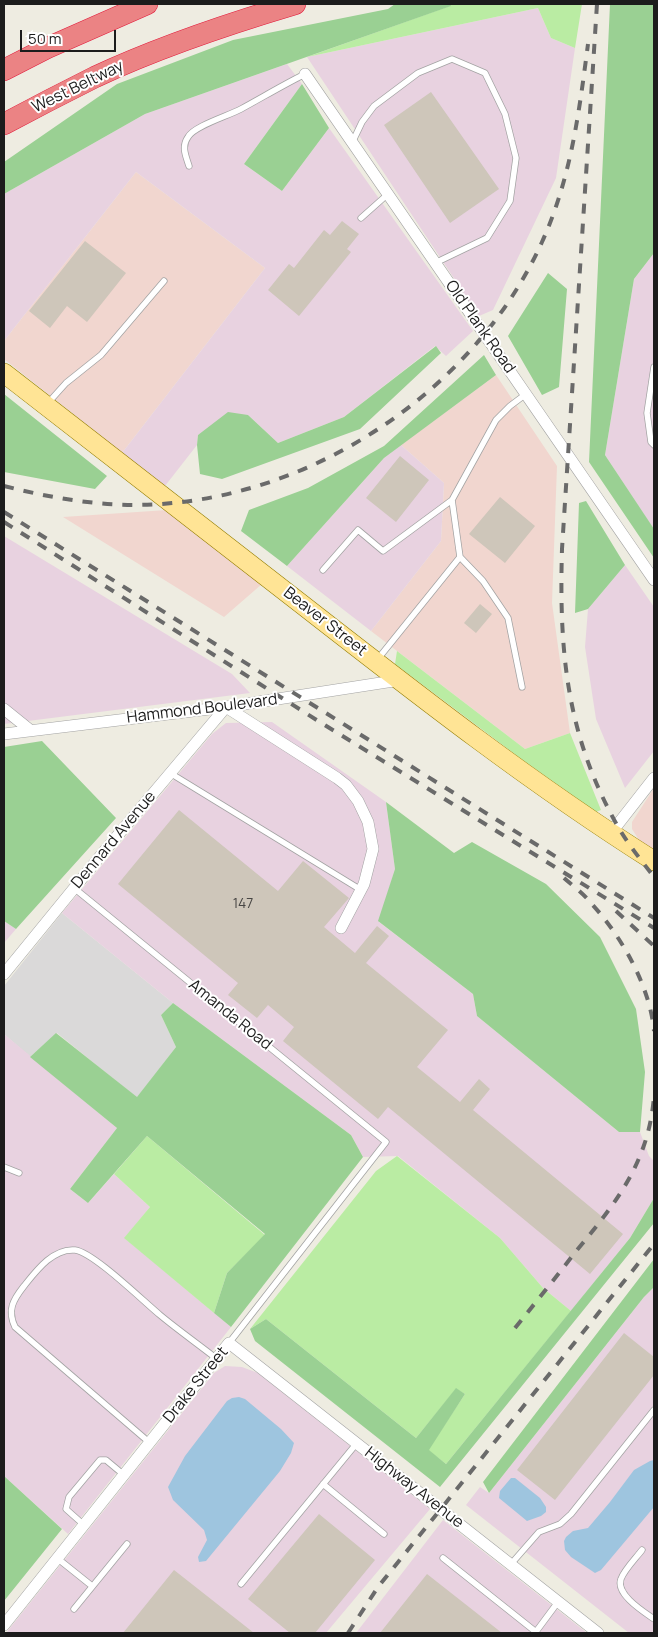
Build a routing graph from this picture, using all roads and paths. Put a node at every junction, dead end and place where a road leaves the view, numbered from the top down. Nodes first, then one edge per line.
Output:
1 (148, 4) edge
2 (296, 4) edge
3 (4, 70) edge
4 (305, 74) joint
5 (4, 124) edge
6 (352, 143) junction
7 (189, 166) dead end
8 (388, 194) junction
9 (361, 218) dead end
10 (435, 263) junction
11 (164, 281) dead end
12 (654, 367) edge
13 (4, 373) edge
14 (526, 394) junction
15 (46, 406) junction
16 (654, 445) edge
17 (452, 500) junction
18 (460, 557) junction
19 (323, 570) dead end
20 (654, 580) edge
21 (376, 662) junction
22 (400, 680) junction
23 (522, 687) dead end
24 (226, 707) junction
25 (4, 709) edge
26 (30, 730) junction
27 (4, 734) edge
28 (170, 773) junction
29 (654, 778) edge
30 (611, 833) junction
31 (654, 861) edge
32 (74, 888) junction
33 (361, 890) junction
34 (341, 928) dead end
35 (4, 974) edge
36 (386, 1142) joint
37 (4, 1167) edge
38 (20, 1173) dead end
39 (229, 1344) junction
40 (217, 1359) junction
41 (654, 1410) edge
42 (150, 1443) junction
43 (357, 1443) junction
44 (124, 1475) junction
45 (323, 1484) junction
46 (84, 1525) junction
47 (384, 1534) dead end
48 (127, 1544) dead end
49 (642, 1550) dead end
50 (57, 1558) junction
51 (443, 1558) dead end
52 (511, 1564) junction
53 (241, 1584) dead end
54 (92, 1586) junction
55 (558, 1602) junction
56 (74, 1609) dead end
57 (654, 1619) edge
58 (4, 1625) edge
59 (535, 1633) edge
60 (598, 1633) edge

1 - 3 highway
2 - 5 highway, West Beltway
4 - 6 street, Old Plank Road
4 - 7 lane
6 - 8 street, Old Plank Road
6 - 10 lane
8 - 9 lane
8 - 10 street, Old Plank Road
10 - 14 street, Old Plank Road
11 - 15 lane
12 - 16 lane
13 - 15 main road, Beaver Street
14 - 17 lane
14 - 20 street, Old Plank Road
15 - 21 main road, Beaver Street
17 - 18 lane
17 - 19 lane
18 - 21 lane
18 - 23 lane
21 - 22 main road, Beaver Street
22 - 24 street, Hammond Boulevard
22 - 30 main road, Beaver Street
24 - 26 street, Hammond Boulevard
24 - 28 street, Dennard Avenue
24 - 33 street
25 - 26 street
26 - 27 street, Hammond Boulevard
28 - 32 street, Dennard Avenue
28 - 33 lane
29 - 30 street
30 - 31 main road, Beaver Street
32 - 35 street, Dennard Avenue
32 - 36 lane, Amanda Road
33 - 34 street
36 - 39 lane, Drake Street
37 - 38 lane
39 - 40 street, Drake Street
39 - 43 street, Highway Avenue
40 - 42 street, Drake Street
40 - 42 lane
41 - 52 lane
42 - 44 street, Drake Street
43 - 45 lane
43 - 52 street, Highway Avenue
44 - 46 street, Drake Street
44 - 46 lane
45 - 47 lane
45 - 53 lane
46 - 50 street, Drake Street
48 - 54 lane
49 - 57 lane
50 - 54 lane
50 - 58 street, Drake Street
51 - 59 lane
52 - 55 street, Highway Avenue
54 - 56 lane
55 - 59 lane
55 - 60 street, Highway Avenue

